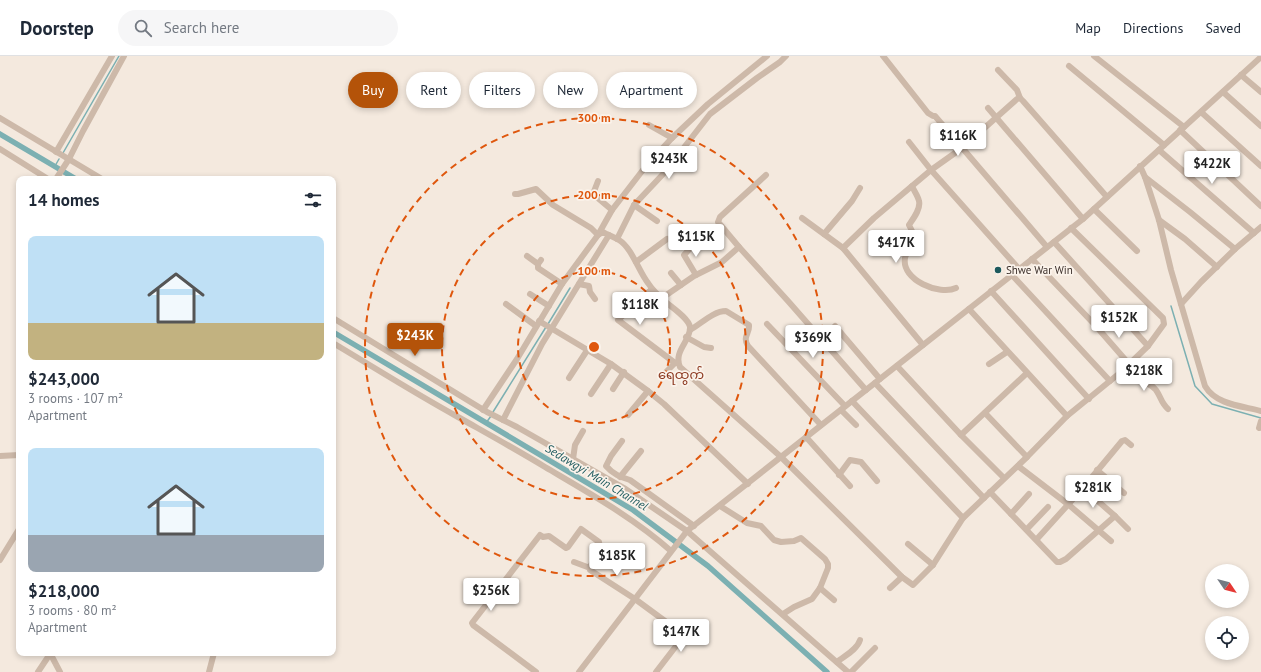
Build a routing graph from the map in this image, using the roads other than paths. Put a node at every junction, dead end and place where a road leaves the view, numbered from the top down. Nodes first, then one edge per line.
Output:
1 (112, 56) edge
2 (124, 56) edge
3 (767, 56) edge
4 (786, 56) edge
5 (883, 56) edge
6 (1094, 56) edge
7 (1261, 58) edge
8 (756, 65) junction
9 (1069, 66) dead end
10 (998, 70) dead end
11 (762, 75) junction
12 (1241, 75) junction
13 (1222, 92) junction
14 (1261, 92) edge
15 (1020, 98) junction
16 (988, 108) dead end
17 (1202, 112) junction
18 (0, 118) edge
19 (997, 118) junction
20 (649, 125) dead end
21 (1261, 126) edge
22 (1182, 129) junction
23 (672, 138) junction
24 (909, 142) dead end
25 (1161, 147) junction
26 (962, 148) junction
27 (0, 150) edge
28 (56, 152) junction
29 (68, 160) junction
30 (1140, 166) junction
31 (1261, 166) edge
32 (931, 170) junction
33 (766, 174) dead end
34 (43, 176) edge
35 (58, 176) edge
36 (97, 176) edge
37 (1145, 177) junction
38 (598, 181) dead end
39 (912, 186) junction
40 (860, 188) dead end
41 (515, 194) dead end
42 (1107, 197) junction
43 (634, 205) junction
44 (1261, 206) edge
45 (1094, 209) junction
46 (612, 210) junction
47 (802, 218) dead end
48 (1083, 219) junction
49 (1159, 220) junction
50 (657, 221) dead end
51 (1261, 227) edge
52 (1071, 228) junction
53 (1254, 233) junction
54 (604, 234) junction
55 (824, 234) junction
56 (617, 239) junction
57 (667, 239) dead end
58 (697, 241) dead end
59 (1054, 242) junction
60 (739, 247) junction
61 (1047, 247) junction
62 (843, 248) junction
63 (1235, 249) junction
64 (1137, 251) dead end
65 (527, 256) dead end
66 (1032, 259) junction
67 (636, 262) junction
68 (1217, 267) junction
69 (1019, 269) junction
70 (671, 273) dead end
71 (696, 275) junction
72 (1012, 275) junction
73 (562, 284) junction
74 (579, 284) junction
75 (681, 285) junction
76 (956, 288) dead end
77 (652, 289) junction
78 (991, 291) junction
79 (530, 294) dead end
80 (662, 298) junction
81 (595, 299) dead end
82 (506, 304) dead end
83 (1181, 304) junction
84 (549, 306) junction
85 (969, 309) junction
86 (336, 320) edge
87 (539, 323) junction
88 (767, 324) dead end
89 (835, 326) dead end
90 (551, 327) junction
91 (703, 328) dead end
92 (691, 329) junction
93 (686, 337) junction
94 (336, 345) edge
95 (923, 345) junction
96 (1148, 346) junction
97 (711, 348) dead end
98 (588, 349) junction
99 (1007, 352) junction
100 (676, 363) junction
101 (612, 364) junction
102 (989, 364) dead end
103 (1129, 364) junction
104 (897, 366) junction
105 (624, 372) junction
106 (666, 372) dead end
107 (1121, 372) junction
108 (1027, 373) junction
109 (568, 378) dead end
110 (877, 381) junction
111 (1110, 381) junction
112 (613, 390) dead end
113 (866, 390) junction
114 (648, 391) junction
115 (591, 394) dead end
116 (1089, 399) junction
117 (852, 401) junction
118 (843, 408) junction
119 (1168, 409) dead end
120 (485, 411) junction
121 (1261, 411) edge
122 (985, 413) junction
123 (628, 415) dead end
124 (1067, 416) junction
125 (503, 420) junction
126 (821, 425) junction
127 (856, 425) dead end
128 (583, 431) dead end
129 (961, 435) junction
130 (806, 438) junction
131 (622, 440) dead end
132 (1131, 445) dead end
133 (641, 451) dead end
134 (16, 455) edge
135 (0, 456) edge
136 (781, 457) junction
137 (1027, 457) junction
138 (573, 459) junction
139 (1018, 466) junction
140 (1098, 470) junction
141 (839, 475) junction
142 (620, 477) junction
143 (1004, 478) junction
144 (630, 480) junction
145 (877, 481) dead end
146 (748, 484) junction
147 (850, 486) dead end
148 (624, 488) junction
149 (1083, 488) junction
150 (990, 492) junction
151 (1124, 493) dead end
152 (1029, 494) dead end
153 (984, 498) junction
154 (1069, 505) junction
155 (720, 506) junction
156 (1048, 507) dead end
157 (1011, 514) junction
158 (1115, 516) junction
159 (963, 518) junction
160 (694, 526) junction
161 (1128, 529) dead end
162 (1027, 530) junction
163 (1099, 531) junction
164 (16, 533) edge
165 (685, 533) junction
166 (1037, 539) junction
167 (1111, 542) dead end
168 (908, 544) dead end
169 (672, 550) junction
170 (2, 552) edge
171 (0, 560) edge
172 (574, 562) dead end
173 (933, 566) junction
174 (590, 568) junction
175 (902, 577) junction
176 (820, 588) junction
177 (890, 588) dead end
178 (635, 599) junction
179 (834, 600) dead end
180 (783, 614) junction
181 (693, 624) dead end
182 (684, 635) junction
183 (860, 640) dead end
184 (875, 648) dead end
185 (49, 656) edge
186 (51, 656) edge
187 (213, 656) edge
188 (837, 662) junction
189 (38, 672) edge
190 (60, 672) edge
191 (209, 672) edge
192 (536, 672) edge
193 (579, 672) edge
194 (656, 672) edge
195 (848, 672) edge
196 (851, 672) edge

1 - 28 street
2 - 29 street
3 - 8 street
4 - 11 street
5 - 26 street
6 - 22 street
7 - 12 street
8 - 11 street
8 - 23 street
9 - 25 street
10 - 15 street
11 - 43 street
12 - 13 street
12 - 14 street
13 - 17 street
13 - 21 street
15 - 19 street
15 - 42 street
16 - 19 street
17 - 22 street
17 - 31 street
18 - 28 street
19 - 26 street
19 - 48 street
20 - 23 street
22 - 25 street
22 - 44 street
23 - 46 street
24 - 32 street
25 - 30 street
25 - 53 street
26 - 32 street
26 - 61 street
27 - 34 street
28 - 29 street
29 - 35 street
29 - 36 street
30 - 37 street
30 - 42 street
32 - 39 street
32 - 69 street
33 - 60 street
37 - 49 street
37 - 63 street
38 - 46 street
39 - 62 street
39 - 76 street
40 - 55 street
41 - 54 street
42 - 45 street
43 - 50 street
43 - 56 street
45 - 48 street
45 - 64 street
46 - 54 street
47 - 55 street
48 - 52 street
49 - 68 street
49 - 83 street
51 - 53 street
52 - 59 street
52 - 96 street
53 - 63 street
54 - 56 street
54 - 73 street
54 - 74 street
55 - 62 street
56 - 67 street
57 - 67 street
58 - 71 street
59 - 61 street
59 - 96 street
60 - 71 street
60 - 113 street
61 - 66 street
62 - 95 street
63 - 68 street
65 - 73 street
66 - 69 street
66 - 103 street
67 - 77 street
68 - 83 street
69 - 72 street
70 - 75 street
71 - 75 street
72 - 78 street
72 - 111 street
73 - 84 street
74 - 81 street
74 - 90 street
75 - 80 street
77 - 80 street
77 - 100 street
78 - 85 street
78 - 116 street
79 - 84 street
80 - 92 street
82 - 87 street
83 - 121 street
84 - 87 street
85 - 95 street
85 - 99 street
86 - 120 street
87 - 90 street
87 - 120 street
88 - 118 street
89 - 110 street
90 - 98 street
90 - 125 street
91 - 92 street
92 - 93 street
92 - 126 street
93 - 97 street
93 - 100 street
94 - 169 street
95 - 104 street
96 - 103 street
98 - 101 street
98 - 109 street
99 - 102 street
99 - 108 street
100 - 106 street
100 - 136 street
101 - 105 street
101 - 115 street
103 - 107 street
104 - 110 street
104 - 129 street
105 - 112 street
105 - 114 street
107 - 111 street
107 - 119 street
108 - 122 street
108 - 124 street
110 - 113 street
110 - 153 street
111 - 116 street
113 - 117 street
114 - 123 street
114 - 146 street
116 - 124 street
117 - 118 street
117 - 159 street
118 - 126 street
118 - 127 street
120 - 125 street
122 - 129 street
122 - 137 street
124 - 137 street
125 - 138 street
126 - 130 street
128 - 138 street
129 - 143 street
130 - 136 street
130 - 141 street
131 - 142 street
132 - 140 street
133 - 142 street
134 - 135 street
136 - 146 street
136 - 175 street
137 - 139 street
138 - 148 street
139 - 143 street
139 - 154 street
140 - 149 street
140 - 151 street
141 - 145 street
141 - 147 street
142 - 144 street
143 - 150 street
144 - 148 street
144 - 160 street
146 - 155 street
148 - 165 street
149 - 154 street
149 - 158 street
150 - 153 street
150 - 157 street
152 - 157 street
153 - 159 street
154 - 163 street
154 - 166 street
155 - 160 street
155 - 176 street
156 - 162 street
157 - 162 street
158 - 161 street
158 - 163 street
159 - 173 street
160 - 165 street
162 - 166 street
163 - 166 street
163 - 167 street
164 - 170 street
165 - 169 street
165 - 180 street
168 - 173 street
169 - 178 street
170 - 171 street
172 - 174 street
173 - 175 street
174 - 178 street
174 - 192 street
175 - 177 street
176 - 179 street
176 - 180 street
178 - 182 street
178 - 193 street
180 - 188 street
181 - 182 street
182 - 194 street
183 - 188 street
184 - 196 street
185 - 189 street
186 - 190 street
187 - 191 street
188 - 195 street

